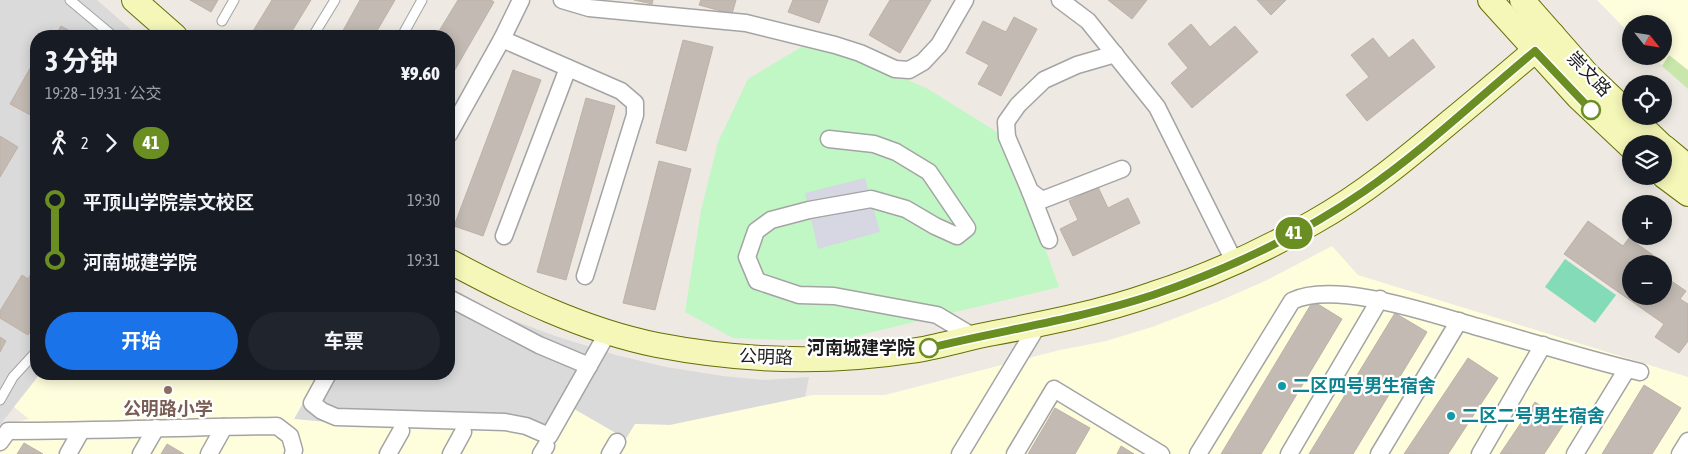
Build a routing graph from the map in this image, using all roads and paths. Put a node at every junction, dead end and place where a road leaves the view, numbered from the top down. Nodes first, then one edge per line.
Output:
1 (70, 0) edge
2 (234, 0) edge
3 (335, 0) edge
4 (422, 0) edge
5 (521, 0) edge
6 (562, 0) edge
7 (965, 0) edge
8 (1060, 0) edge
9 (1490, 0) edge
10 (1522, 0) edge
11 (141, 2) edge
12 (222, 20) dead end
13 (106, 30) edge
14 (169, 30) edge
15 (318, 30) edge
16 (405, 30) edge
17 (1553, 35) junction
18 (502, 39) junction
19 (1535, 51) junction
20 (1115, 54) junction
21 (568, 68) junction
22 (455, 123) edge
23 (1651, 135) edge
24 (829, 139) dead end
25 (1622, 139) edge
26 (1672, 154) edge
27 (1688, 167) edge
28 (1122, 168) dead end
29 (1672, 182) edge
30 (1030, 191) junction
31 (1688, 194) edge
32 (504, 236) dead end
33 (1049, 240) dead end
34 (1235, 263) junction
35 (455, 264) edge
36 (585, 276) dead end
37 (1380, 299) junction
38 (455, 301) edge
39 (1459, 321) junction
40 (1038, 325) junction
41 (608, 332) junction
42 (974, 337) junction
43 (1543, 345) junction
44 (30, 358) edge
45 (589, 366) junction
46 (325, 380) edge
47 (0, 400) edge
48 (224, 427) junction
49 (156, 428) junction
50 (81, 431) junction
51 (401, 431) dead end
52 (463, 432) dead end
53 (1688, 441) edge
54 (0, 442) edge
55 (68, 454) edge
56 (141, 454) edge
57 (209, 454) edge
58 (293, 454) edge
59 (388, 454) edge
60 (451, 454) edge
61 (960, 454) edge
62 (1015, 454) edge
63 (1161, 454) edge
64 (1198, 454) edge
65 (1289, 454) edge
66 (1379, 454) edge
67 (1480, 454) edge
68 (1576, 454) edge
69 (1680, 454) edge

1 - 13 lane
2 - 12 lane
3 - 15 lane
4 - 16 lane
5 - 18 street
6 - 7 street
8 - 20 street
9 - 19 street, 崇文路
10 - 17 street, 崇文路
11 - 14 street
17 - 19 street, 公明路
17 - 23 street, 崇文路
18 - 21 street
18 - 22 street
19 - 25 street, 崇文路
19 - 34 street, 公明路
20 - 30 street
20 - 34 street
21 - 32 street
21 - 36 street
24 - 42 street
26 - 27 street
28 - 30 street
29 - 31 street
30 - 33 street
34 - 40 street, 公明路
35 - 41 street, 公明路
37 - 39 street
37 - 64 street
37 - 65 street
38 - 45 street
39 - 43 street
39 - 66 street
40 - 42 street, 公明路
40 - 61 street
41 - 42 street, 公明路
41 - 45 street
43 - 67 street
43 - 68 street
44 - 47 lane
45 - 46 street
48 - 49 street
48 - 57 street
48 - 58 street
49 - 50 street
49 - 56 street
50 - 54 street
50 - 55 street
51 - 59 street
52 - 60 street
53 - 69 street
62 - 63 street

